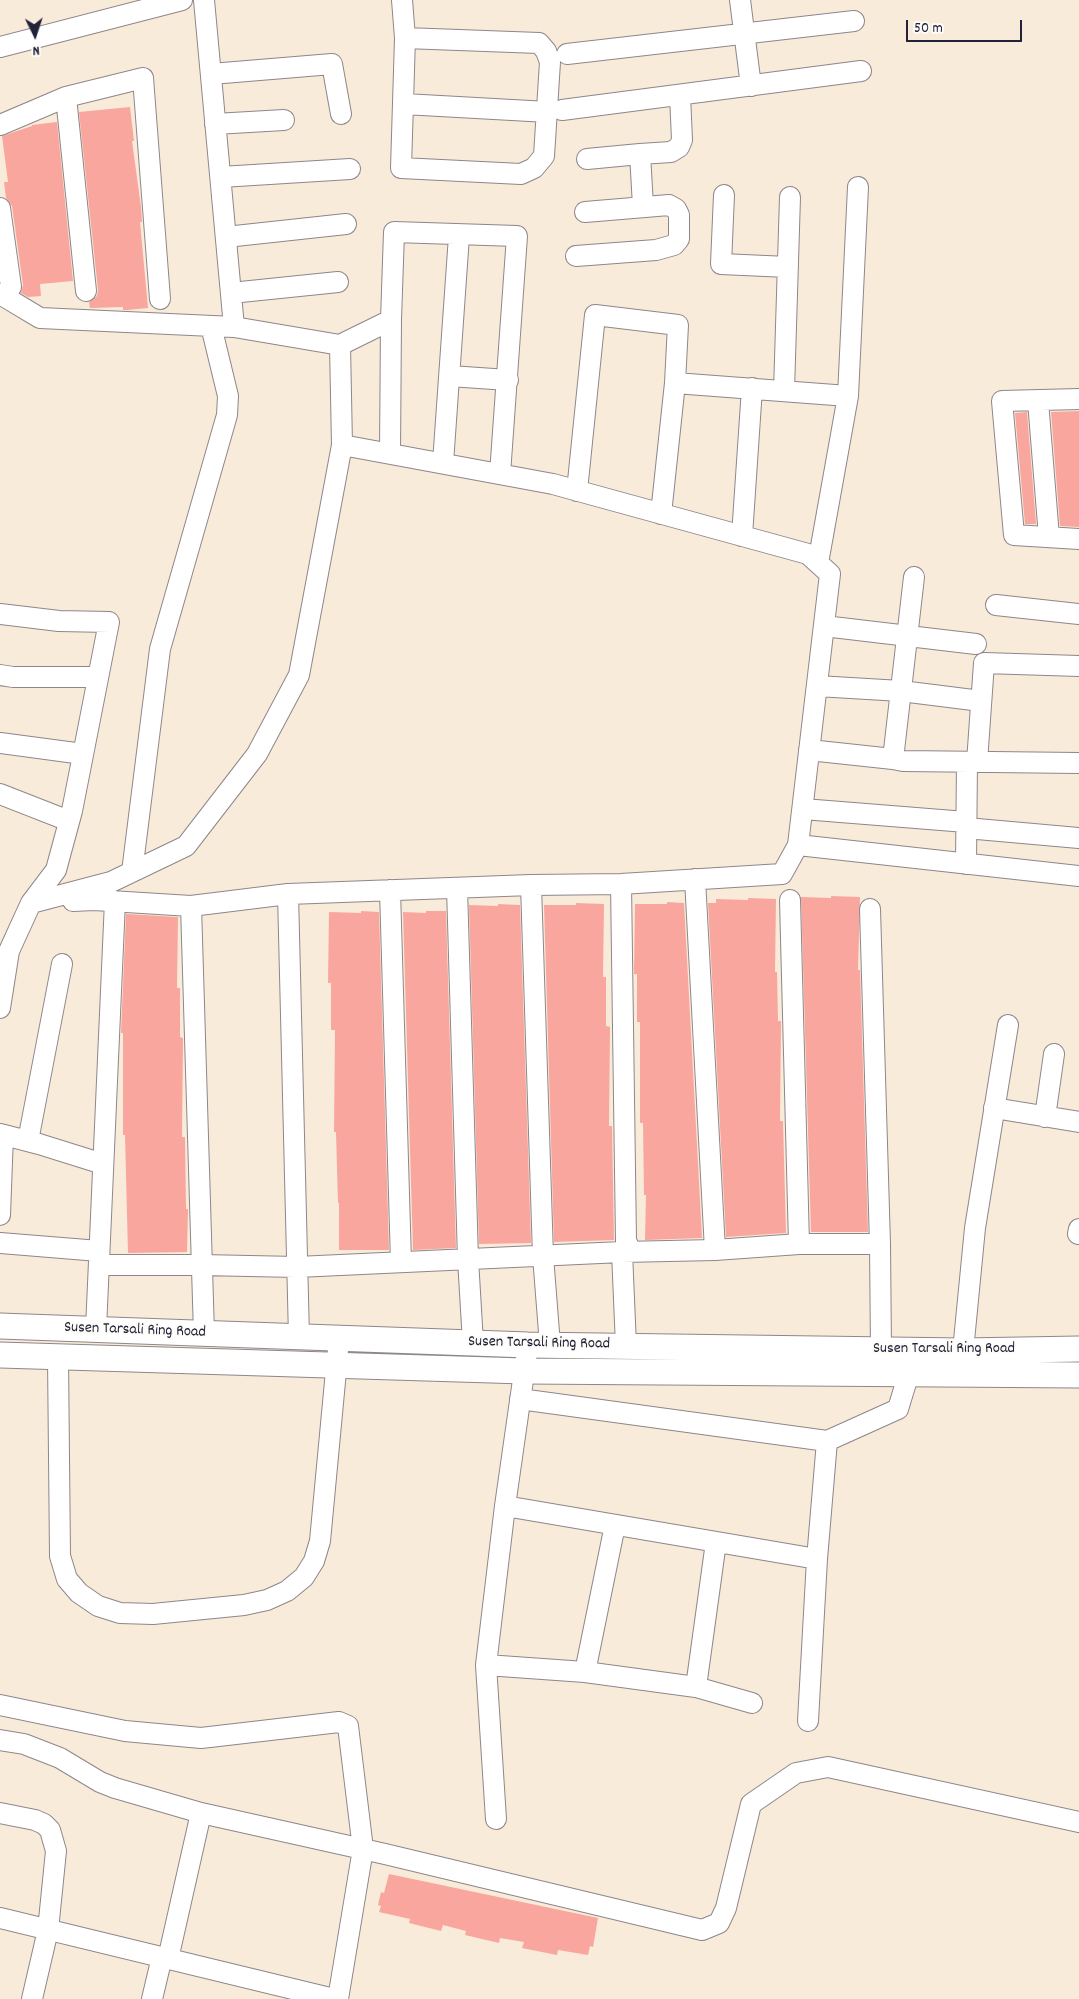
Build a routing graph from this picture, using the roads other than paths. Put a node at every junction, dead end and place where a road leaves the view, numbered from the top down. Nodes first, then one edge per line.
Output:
1 (182, 0) edge
2 (204, 0) edge
3 (402, 0) edge
4 (740, 0) edge
5 (120, 8) edge
6 (854, 21) dead end
7 (744, 34) junction
8 (406, 38) junction
9 (0, 47) edge
10 (567, 54) dead end
11 (861, 71) dead end
12 (211, 74) junction
13 (751, 86) junction
14 (680, 96) junction
15 (66, 97) junction
16 (404, 104) junction
17 (555, 111) junction
18 (341, 114) dead end
19 (284, 120) dead end
20 (215, 124) junction
21 (0, 125) edge
22 (640, 154) junction
23 (587, 159) dead end
24 (350, 169) dead end
25 (221, 177) junction
26 (858, 188) dead end
27 (724, 194) dead end
28 (790, 197) dead end
29 (643, 206) junction
30 (0, 208) edge
31 (585, 212) dead end
32 (346, 224) dead end
33 (459, 236) junction
34 (226, 237) junction
35 (576, 256) dead end
36 (788, 267) junction
37 (338, 282) dead end
38 (6, 290) edge
39 (86, 291) dead end
40 (231, 294) junction
41 (160, 299) dead end
42 (391, 320) junction
43 (212, 326) junction
44 (234, 327) junction
45 (340, 345) junction
46 (450, 376) junction
47 (508, 380) junction
48 (675, 383) junction
49 (752, 388) junction
50 (784, 391) junction
51 (848, 396) junction
52 (1079, 399) edge
53 (1038, 401) junction
54 (342, 444) junction
55 (390, 453) junction
56 (443, 463) junction
57 (500, 474) junction
58 (578, 491) junction
59 (661, 514) junction
60 (742, 536) junction
61 (1049, 537) junction
62 (1079, 539) edge
63 (818, 563) junction
64 (914, 577) dead end
65 (996, 604) dead end
66 (0, 614) edge
67 (1079, 614) edge
68 (824, 626) junction
69 (907, 634) junction
70 (976, 644) dead end
71 (1078, 662) edge
72 (0, 675) edge
73 (98, 677) junction
74 (817, 686) junction
75 (901, 691) junction
76 (981, 702) junction
77 (0, 743) edge
78 (810, 750) junction
79 (83, 754) junction
80 (893, 759) junction
81 (972, 762) junction
82 (1079, 763) edge
83 (0, 794) edge
84 (802, 809) junction
85 (69, 821) junction
86 (966, 825) junction
87 (1079, 838) edge
88 (798, 846) junction
89 (966, 864) junction
90 (132, 872) junction
91 (1079, 876) edge
92 (695, 879) junction
93 (621, 884) junction
94 (531, 885) junction
95 (457, 888) junction
96 (390, 890) junction
97 (288, 894) junction
98 (790, 900) dead end
99 (115, 901) junction
100 (31, 903) junction
101 (191, 906) junction
102 (870, 908) dead end
103 (4, 955) edge
104 (62, 964) dead end
105 (0, 1008) edge
106 (1008, 1025) dead end
107 (1054, 1054) dead end
108 (994, 1108) junction
109 (1045, 1117) junction
110 (1079, 1122) edge
111 (2, 1135) edge
112 (28, 1141) junction
113 (102, 1164) junction
114 (0, 1215) edge
115 (0, 1243) edge
116 (799, 1244) junction
117 (880, 1244) junction
118 (715, 1250) junction
119 (622, 1252) junction
120 (543, 1256) junction
121 (99, 1258) junction
122 (468, 1259) junction
123 (401, 1262) junction
124 (201, 1265) junction
125 (297, 1267) junction
126 (0, 1326) edge
127 (96, 1329) junction
128 (204, 1334) junction
129 (299, 1337) junction
130 (339, 1339) junction
131 (473, 1343) junction
132 (539, 1345) junction
133 (626, 1346) junction
134 (1079, 1349) edge
135 (881, 1350) junction
136 (963, 1351) junction
137 (0, 1355) edge
138 (58, 1357) junction
139 (336, 1365) junction
140 (524, 1370) junction
141 (909, 1373) junction
142 (1079, 1375) edge
143 (520, 1399) junction
144 (827, 1441) junction
145 (506, 1506) junction
146 (615, 1525) junction
147 (716, 1542) junction
148 (817, 1559) junction
149 (486, 1664) junction
150 (586, 1672) junction
151 (696, 1687) junction
152 (752, 1703) dead end
153 (0, 1705) edge
154 (808, 1721) dead end
155 (0, 1740) edge
156 (0, 1813) edge
157 (201, 1813) junction
158 (496, 1818) dead end
159 (1079, 1822) edge
160 (363, 1849) junction
161 (0, 1918) edge
162 (48, 1930) junction
163 (165, 1958) junction
164 (32, 1999) edge
165 (152, 1999) edge
166 (336, 1999) edge

1 - 5 street
2 - 12 street
3 - 8 street
4 - 7 street
5 - 9 street
6 - 7 street
7 - 10 street
7 - 13 street
8 - 16 street
8 - 17 street
11 - 13 street
12 - 18 street
12 - 20 street
13 - 14 street
14 - 17 street
14 - 22 street
15 - 21 street
15 - 39 street
15 - 41 street
16 - 17 street
16 - 17 street
19 - 20 street
20 - 25 street
22 - 23 street
22 - 29 street
24 - 25 street
25 - 34 street
26 - 51 street
27 - 36 street
28 - 36 street
29 - 31 street
29 - 35 street
30 - 38 street
32 - 34 street
33 - 42 street
33 - 46 street
33 - 47 street
34 - 40 street
36 - 50 street
37 - 40 street
38 - 43 street
40 - 44 street
42 - 45 street
42 - 55 street
43 - 44 street
43 - 90 street
44 - 45 street
45 - 54 street
46 - 47 street
46 - 56 street
47 - 57 street
48 - 49 street
48 - 58 street
48 - 59 street
49 - 50 street
49 - 60 street
50 - 51 street
51 - 63 street
52 - 53 street
53 - 61 street
53 - 61 street
54 - 55 street
54 - 90 street
55 - 56 street
56 - 57 street
57 - 58 street
58 - 59 street
59 - 60 street
60 - 63 street
61 - 62 street
63 - 68 street
64 - 69 street
65 - 67 street
66 - 73 street
68 - 69 street
68 - 74 street
69 - 70 street
69 - 75 street
71 - 76 street
72 - 73 street
73 - 79 street
74 - 75 street
74 - 78 street
75 - 76 street
75 - 80 street
76 - 81 street
77 - 79 street
78 - 80 street
78 - 84 street
79 - 85 street
80 - 81 street
81 - 82 street
81 - 86 street
83 - 85 street
84 - 86 street
84 - 88 street
85 - 100 street
86 - 87 street
86 - 89 street
88 - 89 street
88 - 92 street
89 - 91 street
90 - 100 street
92 - 93 street
92 - 118 street
93 - 94 street
93 - 119 street
94 - 95 street
94 - 120 street
95 - 96 street
95 - 122 street
96 - 97 street
96 - 123 street
97 - 101 street
97 - 125 street
98 - 116 street
99 - 100 street
99 - 101 street
99 - 113 street
100 - 103 street
101 - 124 street
102 - 117 street
103 - 105 street
104 - 112 street
106 - 108 street
107 - 109 street
108 - 109 street
108 - 136 street
109 - 110 street
111 - 112 street
111 - 114 street
112 - 113 street
113 - 121 street
115 - 121 street
116 - 117 street
116 - 118 street
117 - 135 street
118 - 119 street
119 - 120 street
119 - 133 street
120 - 122 street
120 - 132 street
121 - 124 street
121 - 127 street
122 - 123 street
122 - 131 street
123 - 125 street
124 - 125 street
124 - 128 street
125 - 129 street
126 - 127 main road, Susen Tarsali Ring Road
127 - 128 main road, Susen Tarsali Ring Road
128 - 129 main road, Susen Tarsali Ring Road
129 - 130 main road, Susen Tarsali Ring Road
130 - 131 main road, Susen Tarsali Ring Road
130 - 139 street
131 - 132 main road, Susen Tarsali Ring Road
132 - 133 main road, Susen Tarsali Ring Road
132 - 140 street
133 - 135 main road, Susen Tarsali Ring Road
134 - 136 main road, Susen Tarsali Ring Road
135 - 136 main road, Susen Tarsali Ring Road
137 - 138 main road, Susen Tarsali Ring Road
138 - 139 main road, Susen Tarsali Ring Road
138 - 139 street
139 - 140 main road, Susen Tarsali Ring Road
140 - 141 main road, Susen Tarsali Ring Road
140 - 143 street
141 - 142 main road, Susen Tarsali Ring Road
141 - 144 street
143 - 144 street
143 - 145 street
144 - 148 street
145 - 146 street
145 - 149 street
146 - 147 street
146 - 150 street
147 - 148 street
147 - 151 street
148 - 154 street
149 - 150 street
149 - 158 street
150 - 151 street
151 - 152 street
153 - 160 street
155 - 157 street
156 - 162 street
157 - 160 street
157 - 163 street
159 - 160 street
160 - 166 street
161 - 162 street
162 - 163 street
162 - 164 street
163 - 165 street
163 - 166 street

